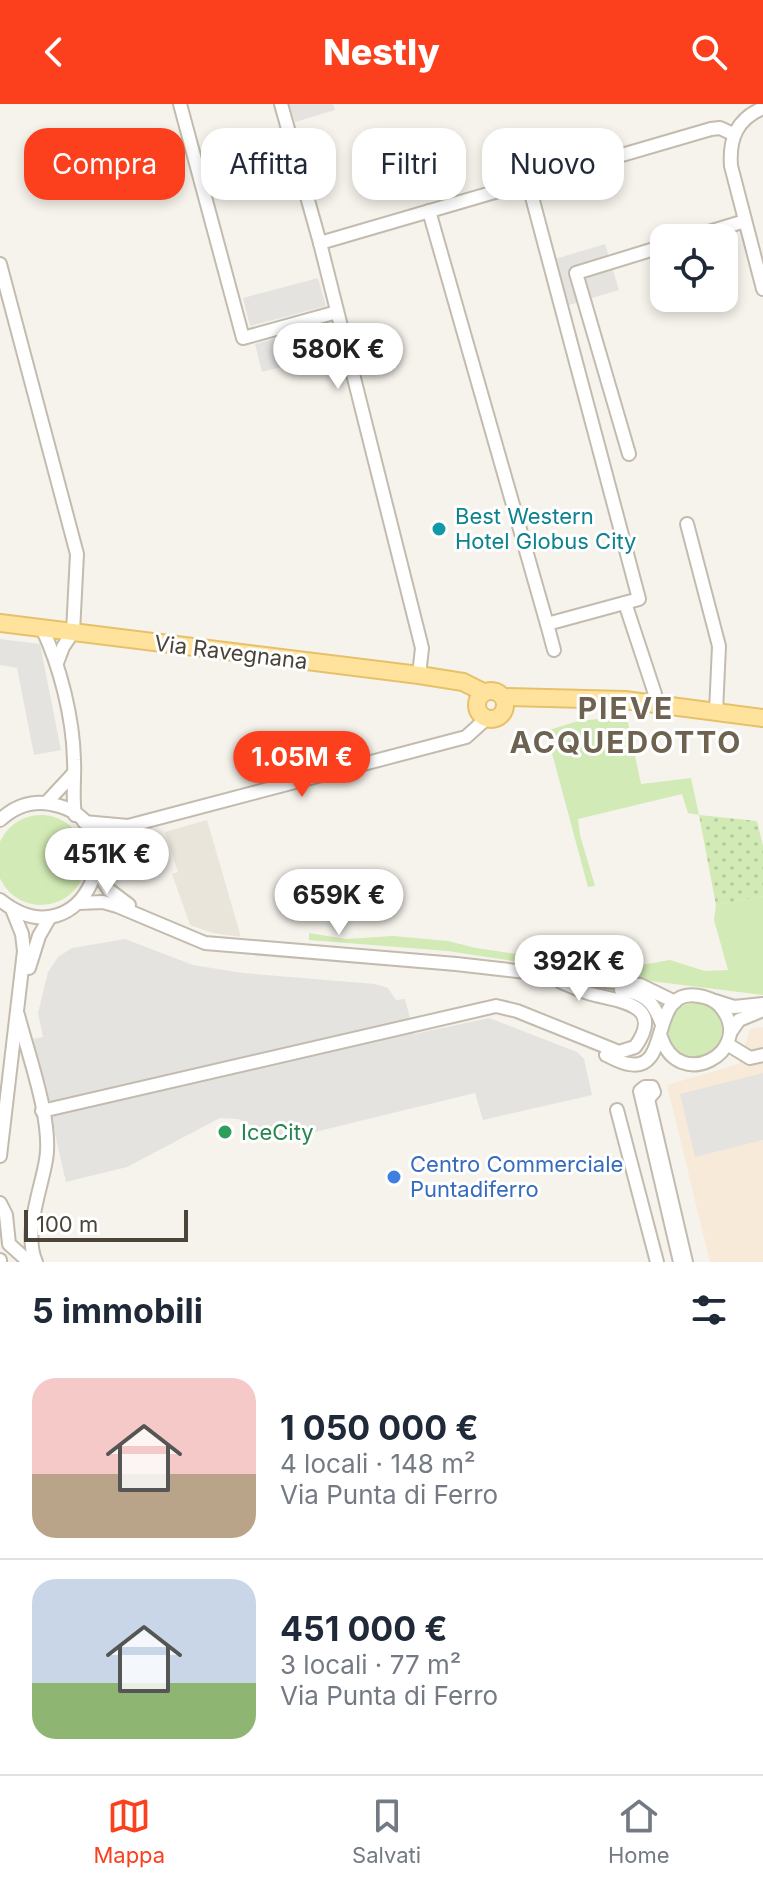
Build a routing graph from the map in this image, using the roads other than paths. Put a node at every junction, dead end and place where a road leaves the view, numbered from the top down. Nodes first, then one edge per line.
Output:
1 (180, 104) edge
2 (281, 104) edge
3 (763, 108) edge
4 (733, 134) junction
5 (624, 154) edge
6 (482, 195) edge
7 (533, 200) edge
8 (429, 211) junction
9 (745, 221) junction
10 (735, 224) edge
11 (320, 243) junction
12 (650, 250) edge
13 (0, 264) edge
14 (763, 289) edge
15 (337, 312) junction
16 (629, 454) dead end
17 (687, 524) dead end
18 (625, 603) junction
19 (0, 623) edge
20 (547, 624) junction
21 (42, 628) junction
22 (73, 632) junction
23 (554, 650) dead end
24 (57, 663) junction
25 (419, 675) junction
26 (505, 703) junction
27 (655, 704) junction
28 (482, 705) junction
29 (716, 712) junction
30 (763, 718) edge
31 (72, 775) junction
32 (46, 803) junction
33 (80, 819) junction
34 (0, 820) edge
35 (128, 826) junction
36 (97, 851) junction
37 (97, 871) junction
38 (0, 900) edge
39 (79, 903) junction
40 (12, 909) junction
41 (50, 917) junction
42 (162, 926) junction
43 (508, 971) junction
44 (561, 982) junction
45 (714, 1001) junction
46 (675, 1002) junction
47 (763, 1007) edge
48 (19, 1009) junction
49 (536, 1019) junction
50 (661, 1022) junction
51 (661, 1037) junction
52 (728, 1038) junction
53 (763, 1055) edge
54 (617, 1110) dead end
55 (42, 1111) junction
56 (648, 1130) junction
57 (624, 1136) junction
58 (0, 1156) edge
59 (0, 1203) edge
60 (670, 1221) junction
61 (647, 1225) junction
62 (29, 1262) edge
63 (36, 1262) edge
64 (657, 1262) edge
65 (680, 1262) edge
66 (686, 1262) edge

1 - 15 street
2 - 11 street
3 - 4 street
4 - 5 street
4 - 9 street
6 - 8 street
7 - 18 street
8 - 11 street
8 - 20 street
9 - 10 street
9 - 14 street
11 - 15 street
12 - 16 street
13 - 22 street
15 - 25 street
17 - 29 street
18 - 20 street
18 - 27 street
19 - 21 main road, Via Ravegnana
20 - 23 street
21 - 22 main road, Via Ravegnana
21 - 24 street
22 - 24 street
22 - 25 main road, Via Ravegnana
24 - 31 street
25 - 28 main road, Via Ravegnana
26 - 27 main road
26 - 28 main road, Via Ravegnana
26 - 28 main road
27 - 29 main road
28 - 35 street
29 - 30 main road
31 - 32 street
31 - 33 street
32 - 33 street
32 - 34 street
33 - 35 street
33 - 36 street
35 - 36 street
36 - 37 street
37 - 39 street
37 - 42 street
38 - 40 street
39 - 41 street
39 - 42 street
40 - 41 street
40 - 48 street
41 - 48 street
42 - 43 street
43 - 44 street
43 - 46 street
44 - 49 street
44 - 50 street
45 - 46 street
45 - 47 street
45 - 52 street
46 - 50 street
47 - 52 street
48 - 55 street
48 - 58 street
49 - 51 street
49 - 55 street
50 - 51 street
51 - 52 street
52 - 53 street
54 - 57 street
55 - 63 street
56 - 57 street
56 - 60 street
56 - 66 street
57 - 61 street
59 - 62 street
60 - 61 street
60 - 65 street
61 - 64 street

